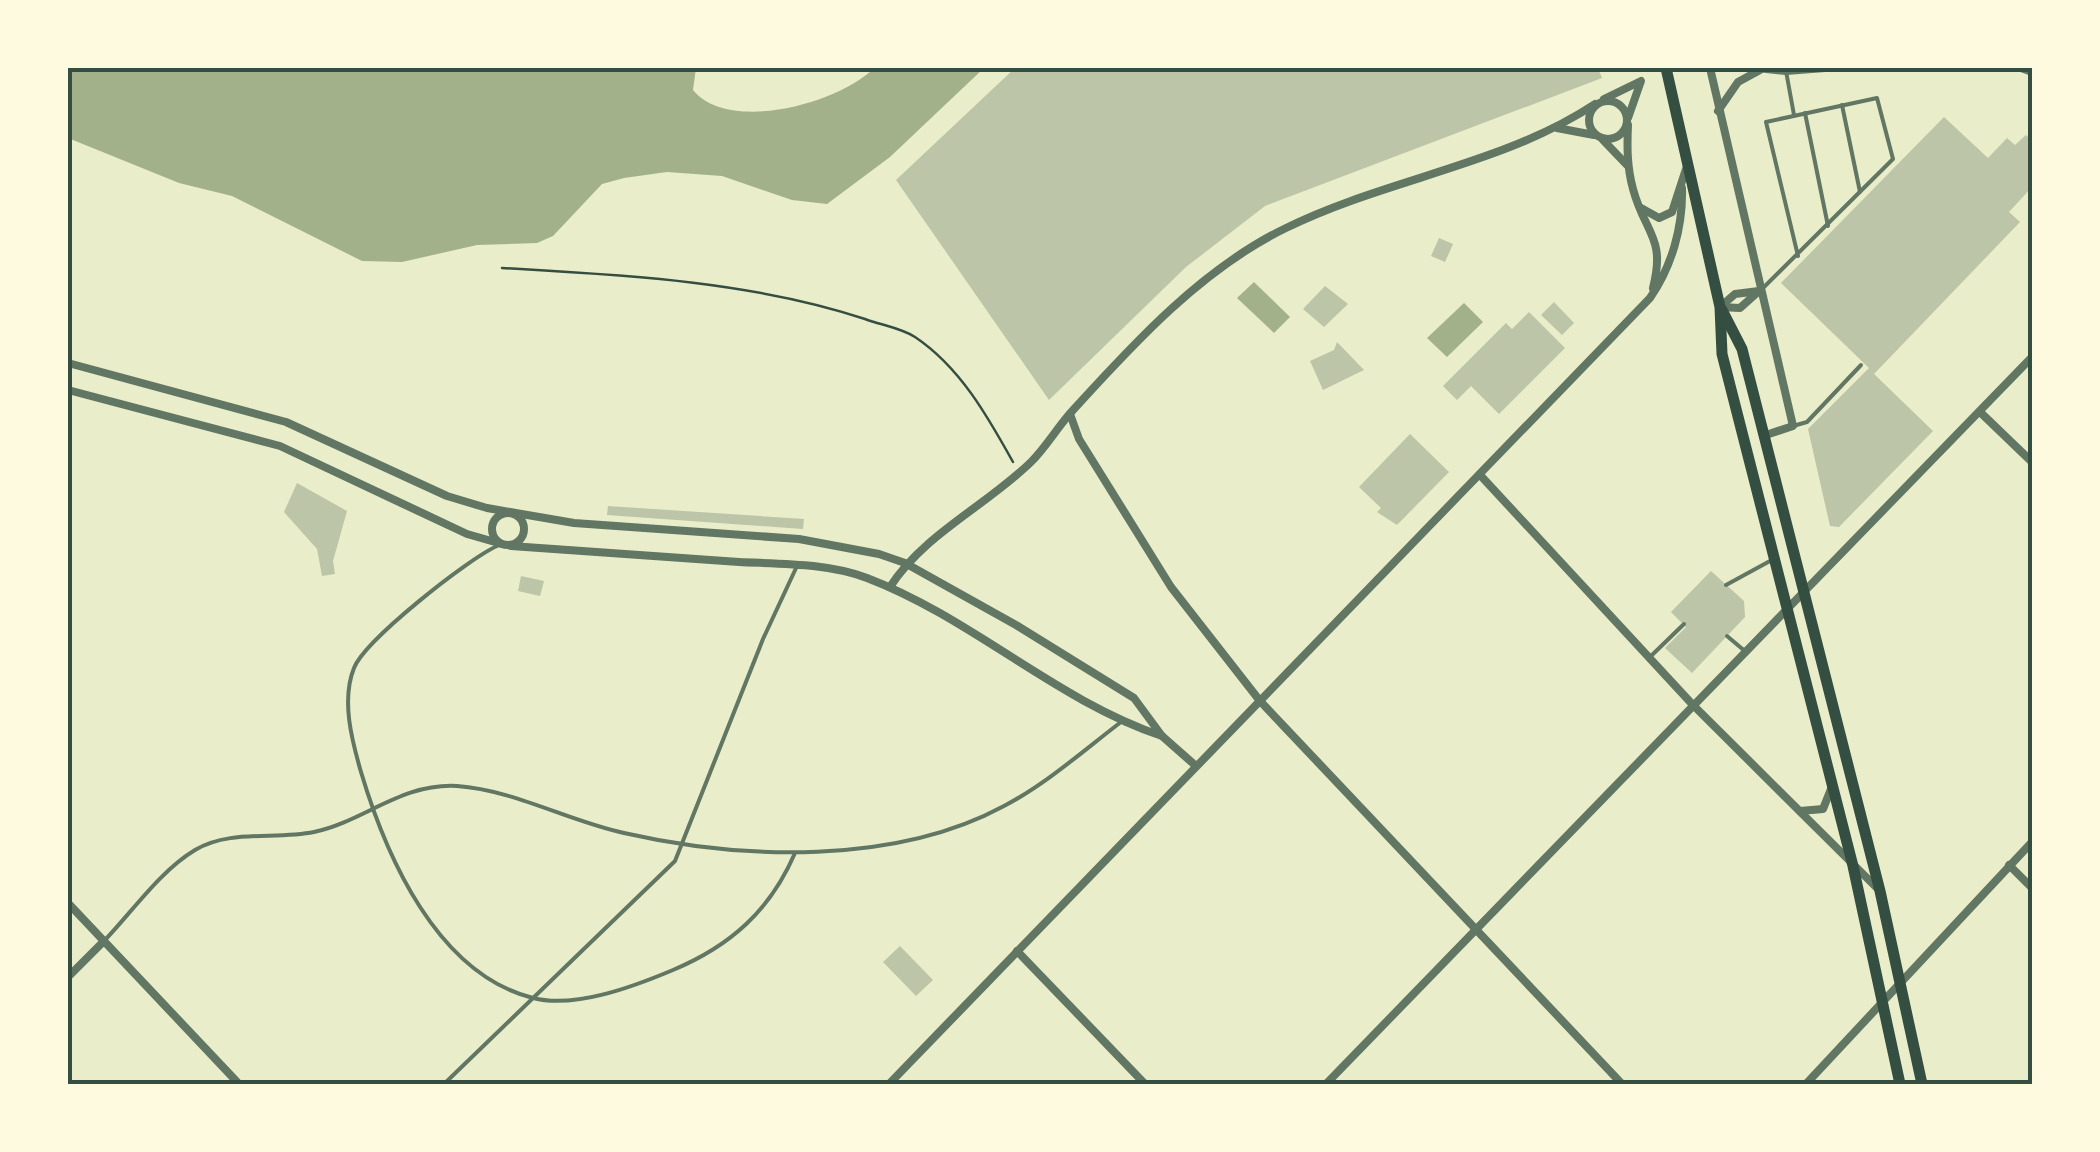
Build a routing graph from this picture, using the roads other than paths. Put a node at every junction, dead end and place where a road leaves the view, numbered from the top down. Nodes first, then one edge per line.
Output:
1 (1666, 68) edge
2 (1710, 68) edge
3 (1761, 68) edge
4 (1824, 68) edge
5 (2021, 68) edge
6 (1786, 72) junction
7 (2032, 72) edge
8 (1653, 74) dead end
9 (1641, 81) junction
10 (1598, 102) junction
11 (1842, 105) junction
12 (1718, 111) junction
13 (1805, 113) junction
14 (1794, 116) junction
15 (1628, 122) junction
16 (1557, 128) junction
17 (1594, 135) junction
18 (1604, 140) junction
19 (1687, 160) junction
20 (1628, 164) junction
21 (1682, 188) junction
22 (1860, 192) junction
23 (1640, 207) junction
24 (1828, 226) junction
25 (1798, 256) junction
26 (1760, 291) junction
27 (1650, 298) junction
28 (1720, 306) junction
29 (2032, 357) edge
30 (68, 363) edge
31 (1862, 365) dead end
32 (68, 390) edge
33 (1980, 412) junction
34 (1070, 414) junction
35 (1793, 426) junction
36 (1764, 436) junction
37 (2032, 462) edge
38 (1481, 476) junction
39 (513, 514) junction
40 (506, 545) junction
41 (1774, 559) junction
42 (905, 563) junction
43 (797, 566) junction
44 (1726, 585) dead end
45 (890, 587) junction
46 (1804, 591) junction
47 (1787, 609) junction
48 (1684, 624) dead end
49 (1727, 636) dead end
50 (1746, 652) junction
51 (1649, 657) junction
52 (1260, 700) junction
53 (1693, 705) junction
54 (1121, 722) junction
55 (1162, 736) junction
56 (1196, 766) junction
57 (1830, 774) junction
58 (372, 806) junction
59 (1793, 808) junction
60 (2032, 842) edge
61 (685, 843) junction
62 (796, 851) junction
63 (2009, 865) junction
64 (1853, 866) junction
65 (2032, 888) edge
66 (1880, 891) junction
67 (68, 903) edge
68 (1475, 929) junction
69 (104, 942) junction
70 (1017, 951) junction
71 (68, 977) edge
72 (1902, 984) junction
73 (533, 998) junction
74 (1884, 1002) junction
75 (239, 1084) edge
76 (444, 1084) edge
77 (889, 1084) edge
78 (1145, 1084) edge
79 (1326, 1084) edge
80 (1622, 1084) edge
81 (1806, 1084) edge
82 (1900, 1084) edge
83 (1922, 1084) edge

1 - 19 main road
2 - 12 street
3 - 6 street
3 - 12 street
4 - 6 street
5 - 7 street
6 - 14 lane
8 - 9 street
9 - 10 street
9 - 15 street
10 - 15 street
10 - 16 street
10 - 17 street
11 - 13 lane
11 - 22 lane
11 - 22 lane
12 - 26 street
13 - 14 lane
13 - 24 lane
14 - 25 lane
15 - 18 street
15 - 20 street
16 - 17 street
16 - 34 street
17 - 18 street
18 - 20 street
19 - 21 street
19 - 28 main road
20 - 23 street
21 - 23 street
21 - 27 street
22 - 24 lane
23 - 27 street
24 - 25 lane
25 - 26 lane
26 - 28 street
26 - 35 street
27 - 38 street
28 - 36 main road
28 - 41 main road
29 - 33 street
30 - 39 street
31 - 35 lane
32 - 40 street
33 - 37 street
33 - 46 street
34 - 42 street
34 - 52 street
35 - 36 street
36 - 46 main road
38 - 51 street
38 - 52 street
39 - 40 street
39 - 40 street
39 - 42 street
40 - 43 street
40 - 58 lane
41 - 44 lane
41 - 47 main road
42 - 45 street
42 - 55 street
43 - 45 street
43 - 61 lane
45 - 54 street
46 - 47 street
46 - 66 main road
47 - 50 street
47 - 57 main road
48 - 51 lane
49 - 50 lane
50 - 53 street
51 - 53 street
52 - 56 street
52 - 68 street
53 - 59 street
53 - 68 street
54 - 55 street
54 - 62 lane
55 - 56 street
56 - 70 street
57 - 59 street
57 - 64 main road
58 - 61 lane
58 - 69 lane
58 - 73 lane
59 - 64 street
60 - 63 street
61 - 62 lane
61 - 73 lane
62 - 73 lane
63 - 65 street
63 - 72 street
64 - 66 street
64 - 74 main road
66 - 72 main road
67 - 69 street
68 - 79 street
68 - 80 street
69 - 71 street
69 - 75 street
70 - 77 street
70 - 78 street
72 - 74 street
72 - 83 main road
73 - 76 lane
74 - 81 street
74 - 82 main road

